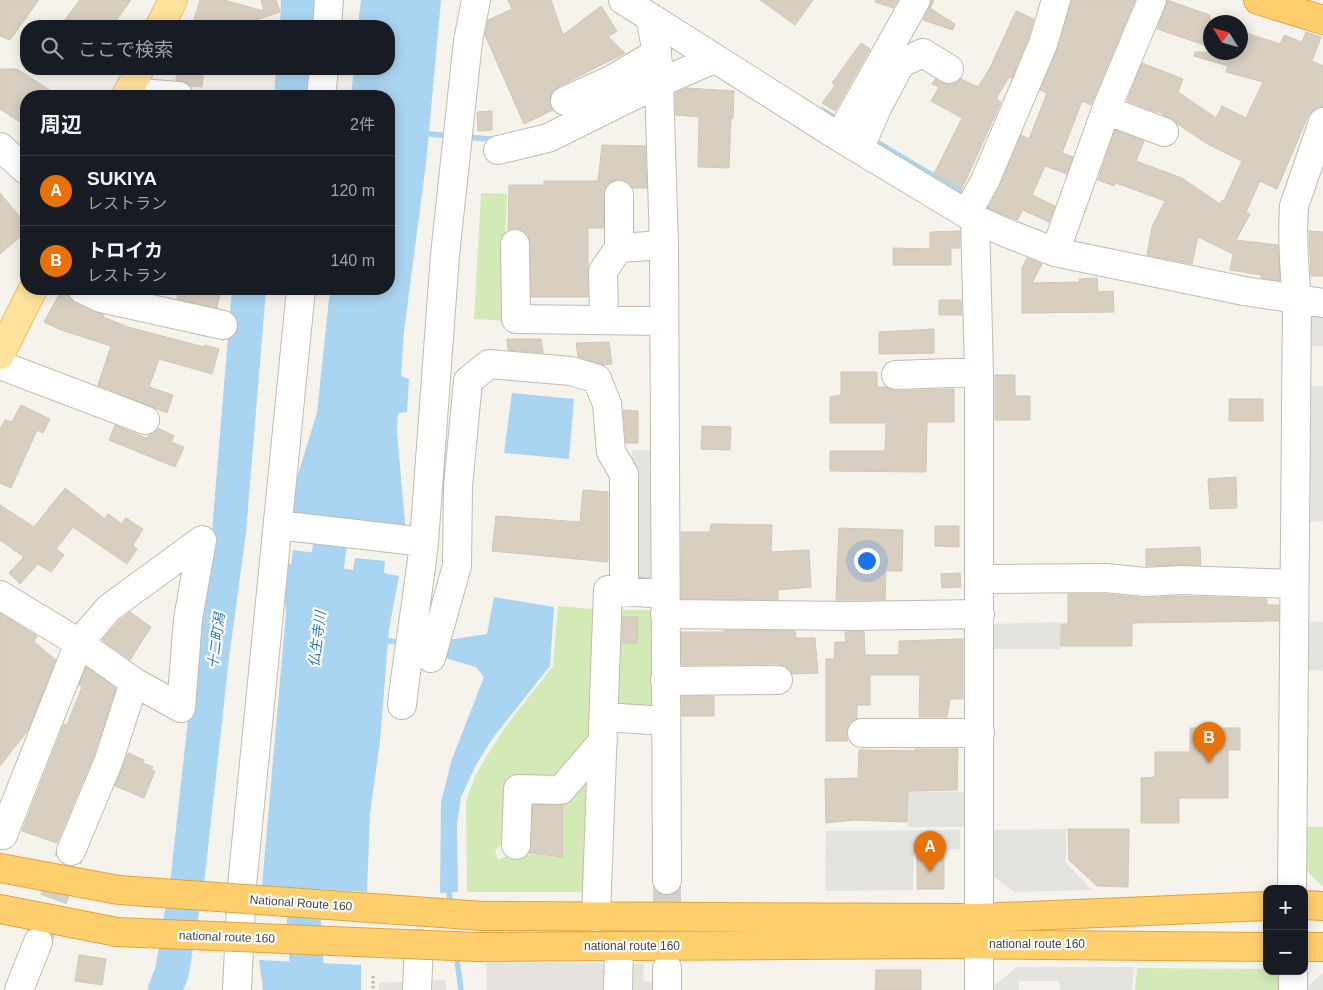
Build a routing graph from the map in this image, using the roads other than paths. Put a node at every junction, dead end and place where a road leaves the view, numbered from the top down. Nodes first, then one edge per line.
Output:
1 (173, 0) edge
2 (329, 0) edge
3 (476, 0) edge
4 (623, 0) edge
5 (916, 0) edge
6 (1056, 0) edge
7 (1152, 0) edge
8 (1258, 0) edge
9 (1321, 13) edge
10 (650, 17) junction
11 (163, 20) edge
12 (328, 20) edge
13 (657, 53) junction
14 (714, 59) junction
15 (949, 69) dead end
16 (323, 75) edge
17 (659, 83) junction
18 (131, 86) edge
19 (150, 90) edge
20 (322, 90) edge
21 (565, 102) dead end
22 (1106, 110) junction
23 (1323, 122) edge
24 (1164, 132) dead end
25 (849, 143) junction
26 (0, 147) edge
27 (498, 150) dead end
28 (20, 165) edge
29 (619, 195) dead end
30 (971, 216) junction
31 (515, 244) dead end
32 (664, 245) junction
33 (620, 248) junction
34 (1055, 252) junction
35 (30, 295) edge
36 (95, 295) edge
37 (300, 295) edge
38 (1297, 299) junction
39 (1323, 303) edge
40 (604, 320) junction
41 (664, 321) junction
42 (223, 325) dead end
43 (0, 356) edge
44 (0, 365) edge
45 (979, 372) junction
46 (896, 375) dead end
47 (145, 420) dead end
48 (278, 525) junction
49 (424, 542) junction
50 (980, 579) junction
51 (1294, 584) junction
52 (624, 591) junction
53 (0, 594) edge
54 (665, 604) junction
55 (980, 614) junction
56 (79, 642) junction
57 (431, 658) dead end
58 (778, 680) dead end
59 (665, 681) junction
60 (134, 682) junction
61 (402, 706) dead end
62 (665, 721) junction
63 (604, 729) junction
64 (862, 733) dead end
65 (980, 733) junction
66 (3, 835) dead end
67 (516, 845) dead end
68 (72, 852) tunnel mouth
69 (0, 868) edge
70 (667, 880) tunnel mouth
71 (1292, 885) edge
72 (1308, 905) edge
73 (1263, 906) edge
74 (1323, 906) edge
75 (0, 909) edge
76 (483, 916) joint
77 (596, 917) junction
78 (978, 931) junction
79 (38, 942) tunnel mouth
80 (419, 944) junction
81 (618, 946) junction
82 (1263, 947) edge
83 (1308, 947) edge
84 (1323, 947) edge
85 (1293, 975) edge
86 (20, 990) edge
87 (237, 990) edge
88 (418, 990) edge
89 (618, 990) edge
90 (979, 990) edge
91 (1293, 990) edge

1 - 11 main road
2 - 12 street
3 - 49 street
4 - 10 street
5 - 25 street
6 - 30 street
7 - 22 street
8 - 9 highway
10 - 13 street
10 - 14 street
13 - 17 street
13 - 21 street
14 - 17 street
14 - 25 street
15 - 25 street
16 - 20 street
17 - 27 street
17 - 32 street
18 - 19 street
22 - 24 street
22 - 34 street
23 - 38 street
25 - 30 street
26 - 28 street
29 - 33 street
30 - 34 street
30 - 45 street
31 - 40 street
32 - 33 street
32 - 41 street
33 - 40 street
34 - 38 street
35 - 43 main road
36 - 42 street
37 - 48 street
38 - 39 street
38 - 51 street
40 - 41 street
41 - 54 street
44 - 47 street
45 - 46 street
45 - 50 street
48 - 49 street
48 - 87 street
49 - 61 street
50 - 51 street
50 - 55 street
51 - 71 street
52 - 54 street
52 - 57 street
52 - 63 street
53 - 56 street
54 - 55 street
54 - 59 street
55 - 65 street
56 - 60 street
56 - 60 street
56 - 66 street
58 - 59 street
59 - 62 street
60 - 68 street
62 - 63 street
62 - 70 street
63 - 67 street
63 - 77 street
64 - 65 street
65 - 78 street
69 - 76 highway, National Route 160, bridge
72 - 74 highway
73 - 78 highway, national route 160
75 - 80 highway, national route 160, bridge
76 - 77 highway, national route 160
77 - 78 highway, national route 160
78 - 81 highway, national route 160
78 - 82 highway, national route 160
78 - 90 street
79 - 86 street
80 - 81 highway, national route 160, bridge
80 - 88 street
81 - 89 street
83 - 84 highway
85 - 91 street

